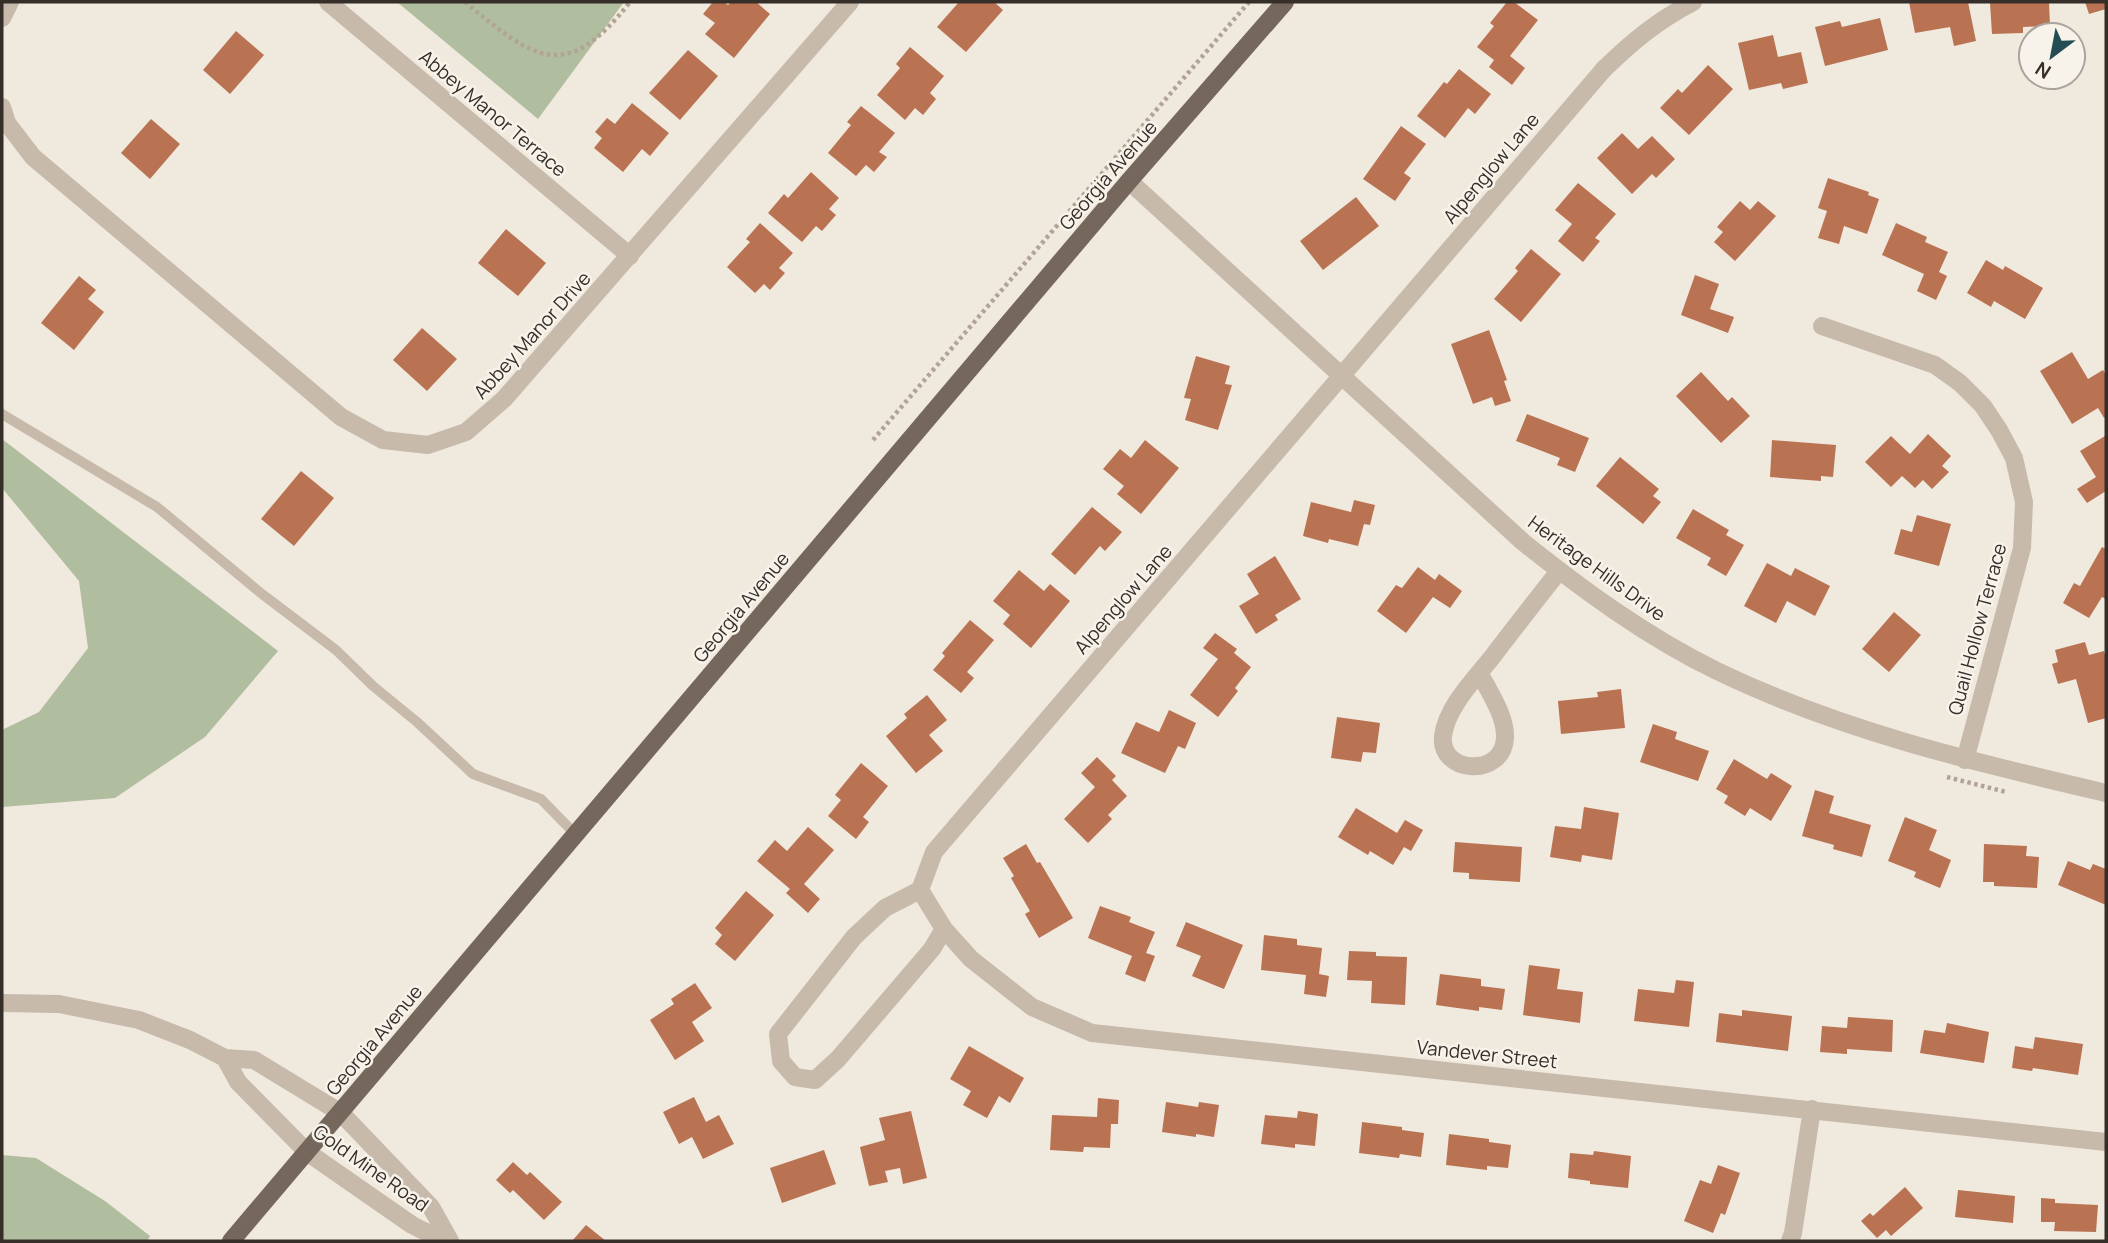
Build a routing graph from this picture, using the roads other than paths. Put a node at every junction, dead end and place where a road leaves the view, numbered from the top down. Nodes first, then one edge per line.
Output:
1 (10, 2) edge
2 (328, 2) edge
3 (850, 2) edge
4 (1285, 2) edge
5 (1693, 2) edge
6 (2, 18) edge
7 (2, 107) edge
8 (1129, 181) junction
9 (630, 256) junction
10 (1822, 326) dead end
11 (1341, 376) junction
12 (2, 414) edge
13 (1559, 571) junction
14 (1480, 674) junction
15 (1965, 761) junction
16 (2106, 793) edge
17 (575, 834) junction
18 (920, 890) junction
19 (944, 929) junction
20 (2, 1003) edge
21 (225, 1058) junction
22 (1812, 1109) junction
23 (341, 1113) junction
24 (2106, 1142) edge
25 (307, 1153) junction
26 (231, 1241) edge
27 (444, 1241) edge
28 (450, 1241) edge
29 (1790, 1241) edge

1 - 6 street
2 - 9 street, Abbey Manor Terrace
3 - 9 street, Abbey Manor Drive
4 - 8 main road, Georgia Avenue
5 - 11 street, Alpenglow Lane
7 - 9 street, Abbey Manor Drive
8 - 11 street, Heritage Hills Drive
8 - 17 main road, Georgia Avenue
10 - 15 street, Quail Hollow Terrace
11 - 13 street, Heritage Hills Drive
11 - 18 street, Alpenglow Lane
12 - 17 lane
13 - 14 street
13 - 15 street, Heritage Hills Drive
14 - 14 street
15 - 16 street, Heritage Hills Drive
17 - 23 main road, Georgia Avenue
18 - 19 street, Vandever Street
18 - 19 street
19 - 22 street, Vandever Street
20 - 21 street, Gold Mine Road
21 - 23 street, Gold Mine Road
21 - 25 street, Gold Mine Road
22 - 24 street, Vandever Street
22 - 29 street
23 - 25 main road, Georgia Avenue
23 - 28 street, Gold Mine Road
25 - 26 main road, Georgia Avenue
25 - 27 street, Gold Mine Road

